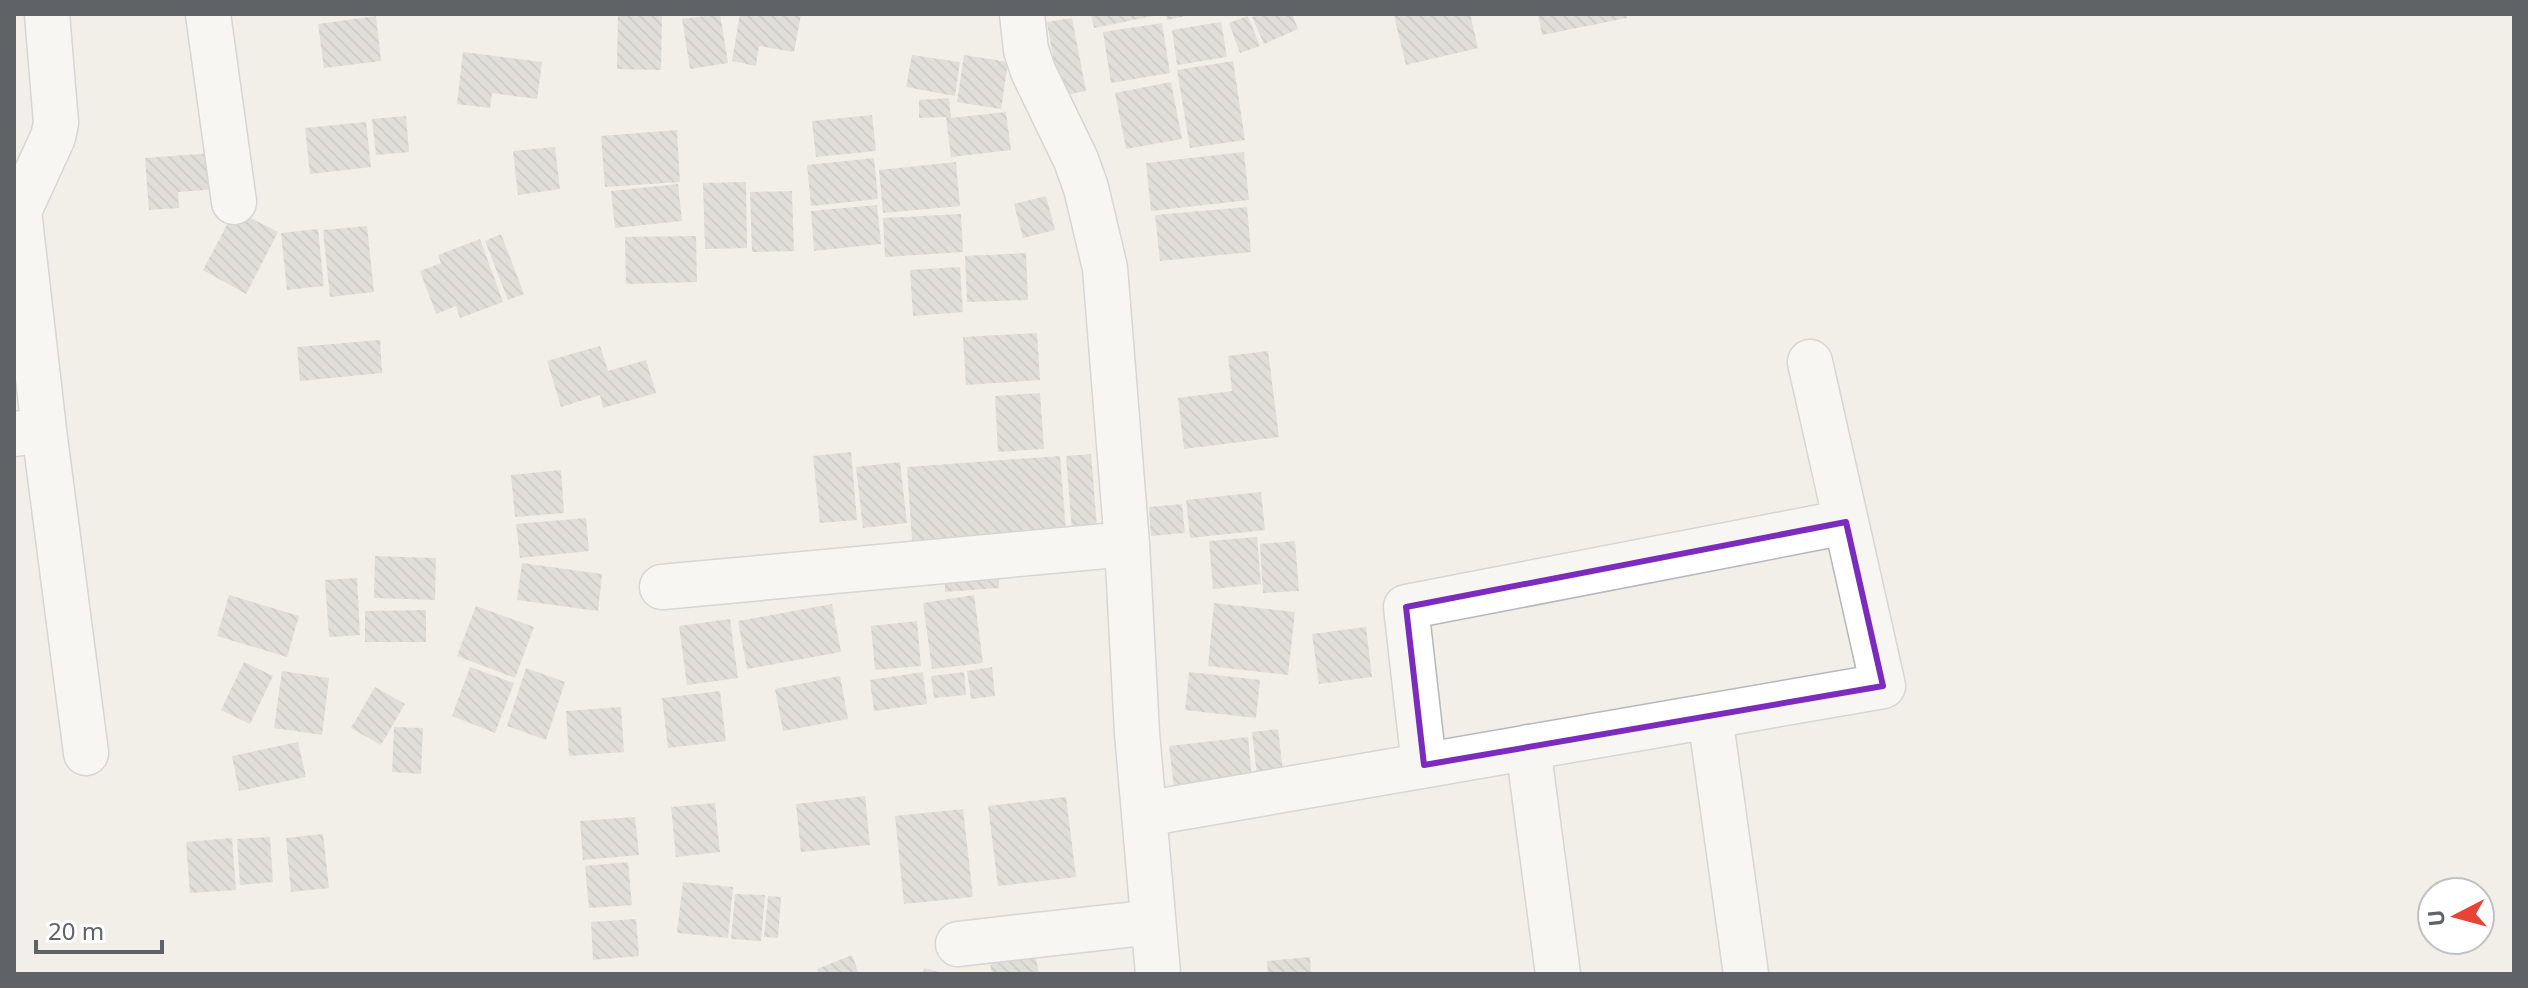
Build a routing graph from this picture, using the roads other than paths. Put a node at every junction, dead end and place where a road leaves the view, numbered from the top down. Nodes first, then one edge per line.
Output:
1 (47, 14) edge
2 (208, 14) edge
3 (1022, 14) edge
4 (234, 202) dead end
5 (1810, 362) dead end
6 (29, 432) edge
7 (1846, 522) junction
8 (1127, 544) junction
9 (662, 587) dead end
10 (1710, 716) junction
11 (1528, 747) junction
12 (86, 753) dead end
13 (1424, 765) junction
14 (1144, 814) junction
15 (1153, 922) junction
16 (958, 944) dead end
17 (1158, 974) edge
18 (1558, 974) edge
19 (1746, 974) edge

1 - 6 street
2 - 4 street
3 - 8 street
5 - 7 street
6 - 12 street
7 - 10 street
7 - 13 street
8 - 9 street
8 - 14 street
10 - 11 street
10 - 19 street
11 - 13 street
11 - 18 street
13 - 14 street
14 - 15 street
15 - 16 street
15 - 17 street

